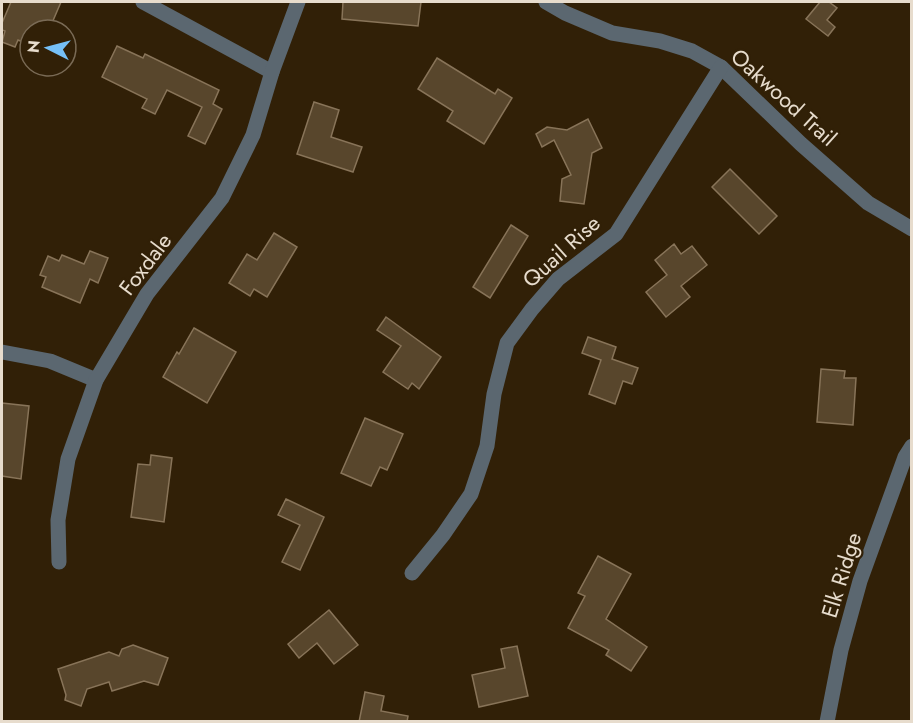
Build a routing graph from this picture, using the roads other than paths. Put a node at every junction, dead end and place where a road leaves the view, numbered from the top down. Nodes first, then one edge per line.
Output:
1 (143, 2) edge
2 (298, 2) edge
3 (546, 2) edge
4 (721, 67) junction
5 (272, 72) junction
6 (912, 229) edge
7 (2, 352) edge
8 (96, 380) junction
9 (912, 446) edge
10 (59, 562) dead end
11 (412, 573) dead end
12 (827, 722) edge

1 - 5 street
2 - 5 street, Foxdale
3 - 4 street, Oakwood Trail
4 - 6 street, Oakwood Trail
4 - 11 street, Quail Rise
5 - 8 street, Foxdale
7 - 8 street
8 - 10 street, Foxdale
9 - 12 street, Elk Ridge

